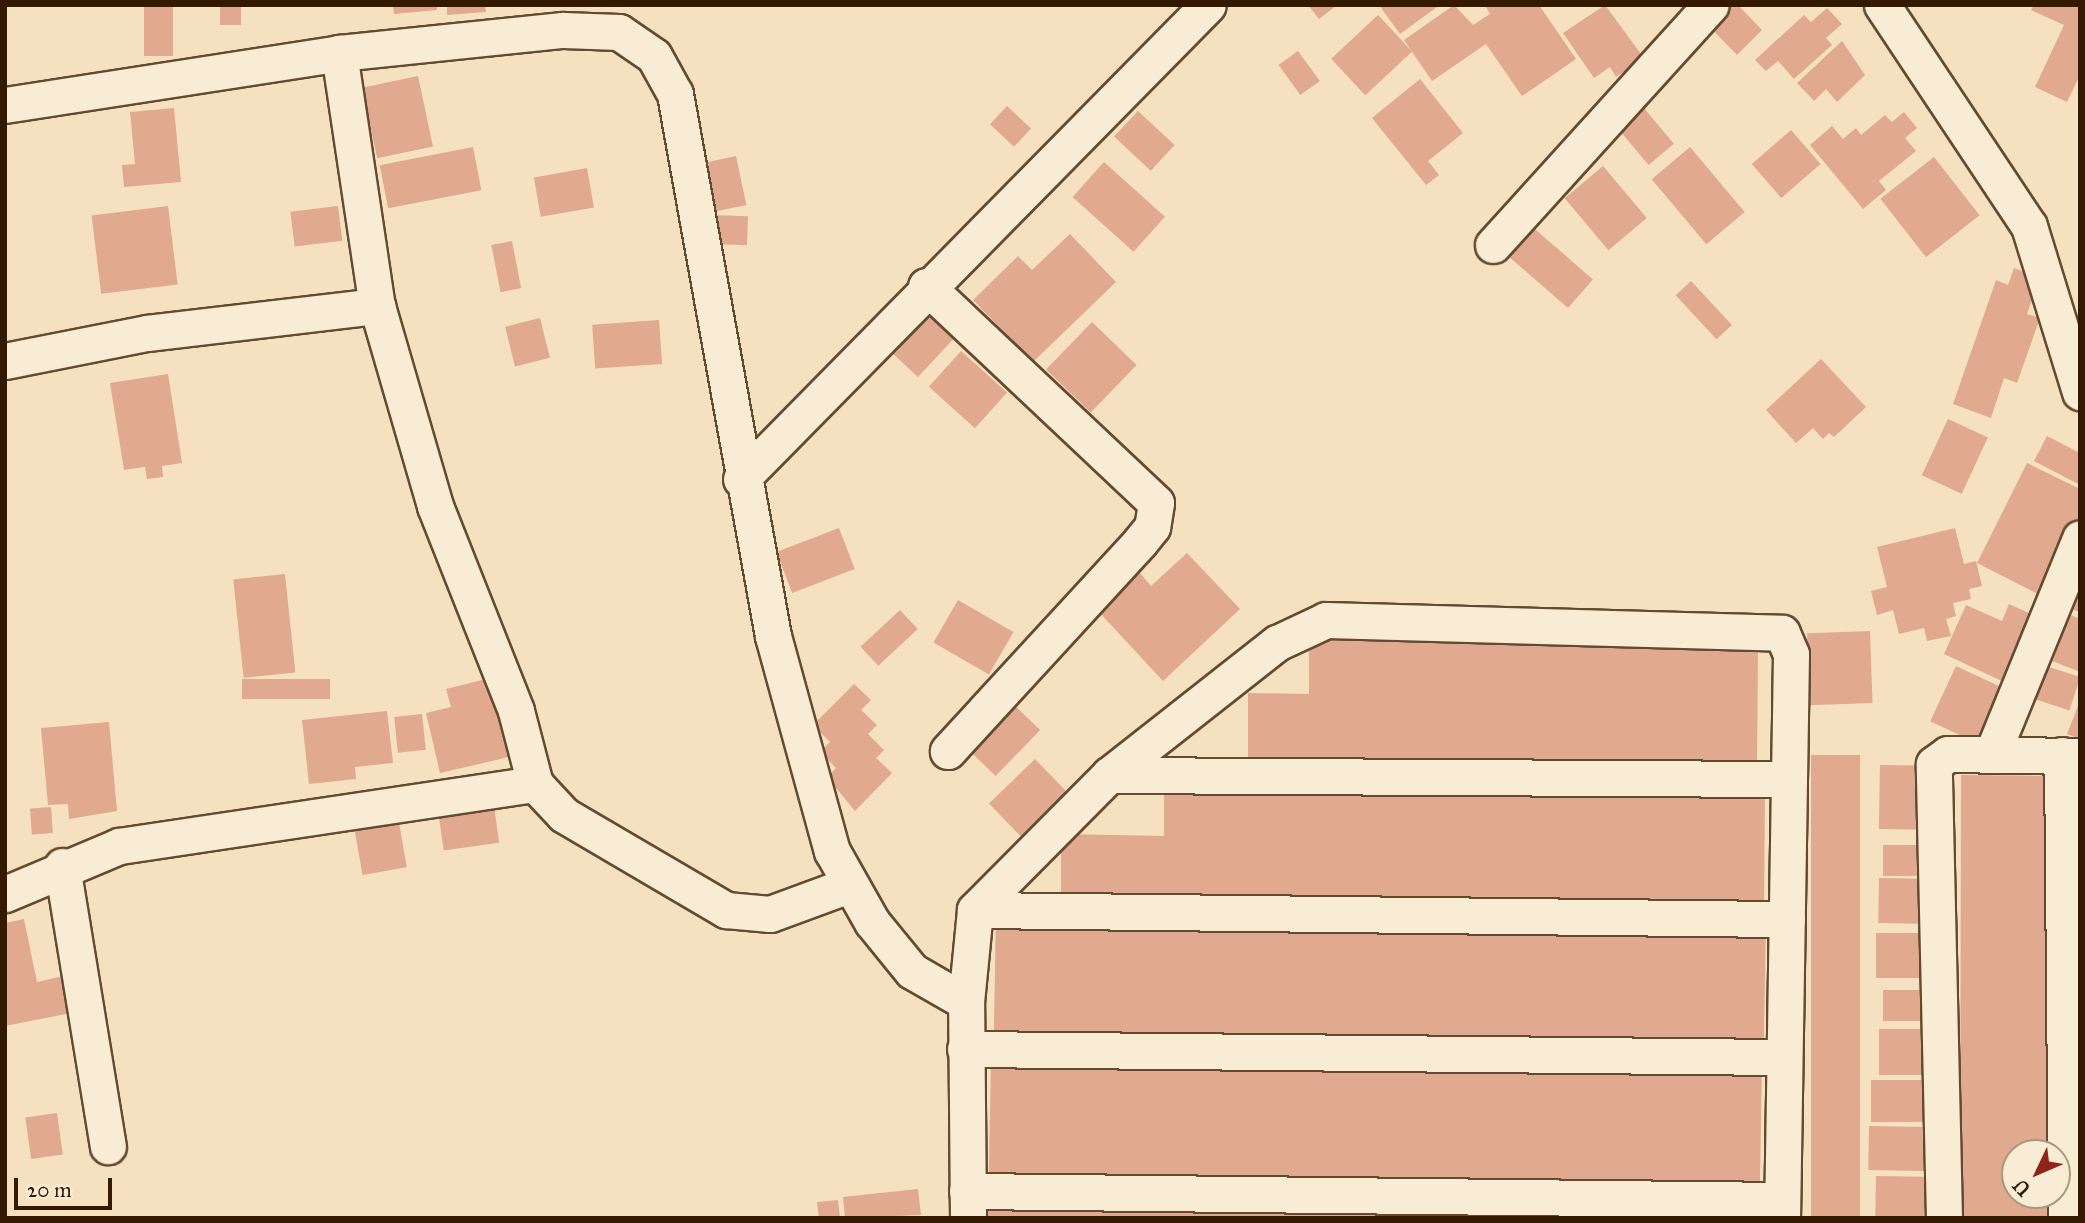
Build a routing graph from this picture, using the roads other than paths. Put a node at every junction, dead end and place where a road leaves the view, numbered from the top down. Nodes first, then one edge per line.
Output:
1 (1208, 5) edge
2 (1711, 5) edge
3 (1882, 5) edge
4 (338, 53) junction
5 (5, 105) edge
6 (1493, 245) dead end
7 (926, 286) junction
8 (377, 306) junction
9 (5, 361) edge
10 (2080, 392) edge
11 (741, 479) junction
12 (2080, 538) edge
13 (948, 751) dead end
14 (1992, 754) junction
15 (2071, 755) edge
16 (1109, 775) junction
17 (1789, 779) junction
18 (535, 784) junction
19 (62, 866) junction
20 (849, 885) junction
21 (5, 894) edge
22 (975, 911) junction
23 (1787, 919) junction
24 (966, 1002) junction
25 (965, 1049) junction
26 (1783, 1057) junction
27 (108, 1146) dead end
28 (968, 1204) edge
29 (1782, 1209) edge
30 (1944, 1218) edge
31 (2066, 1218) edge

1 - 7 street
2 - 6 street
3 - 10 street
4 - 5 street
4 - 8 street
4 - 11 street
7 - 11 street
7 - 13 street
8 - 9 street
8 - 18 street
11 - 20 street
12 - 14 street
14 - 15 street
14 - 30 street
15 - 31 street
16 - 17 street
16 - 17 street
16 - 22 street
17 - 23 street
18 - 19 street
18 - 20 street
19 - 21 street
19 - 27 street
20 - 24 street
22 - 23 street
22 - 24 street
23 - 26 street
24 - 25 street
25 - 26 street
25 - 28 street
26 - 29 street
28 - 29 street

